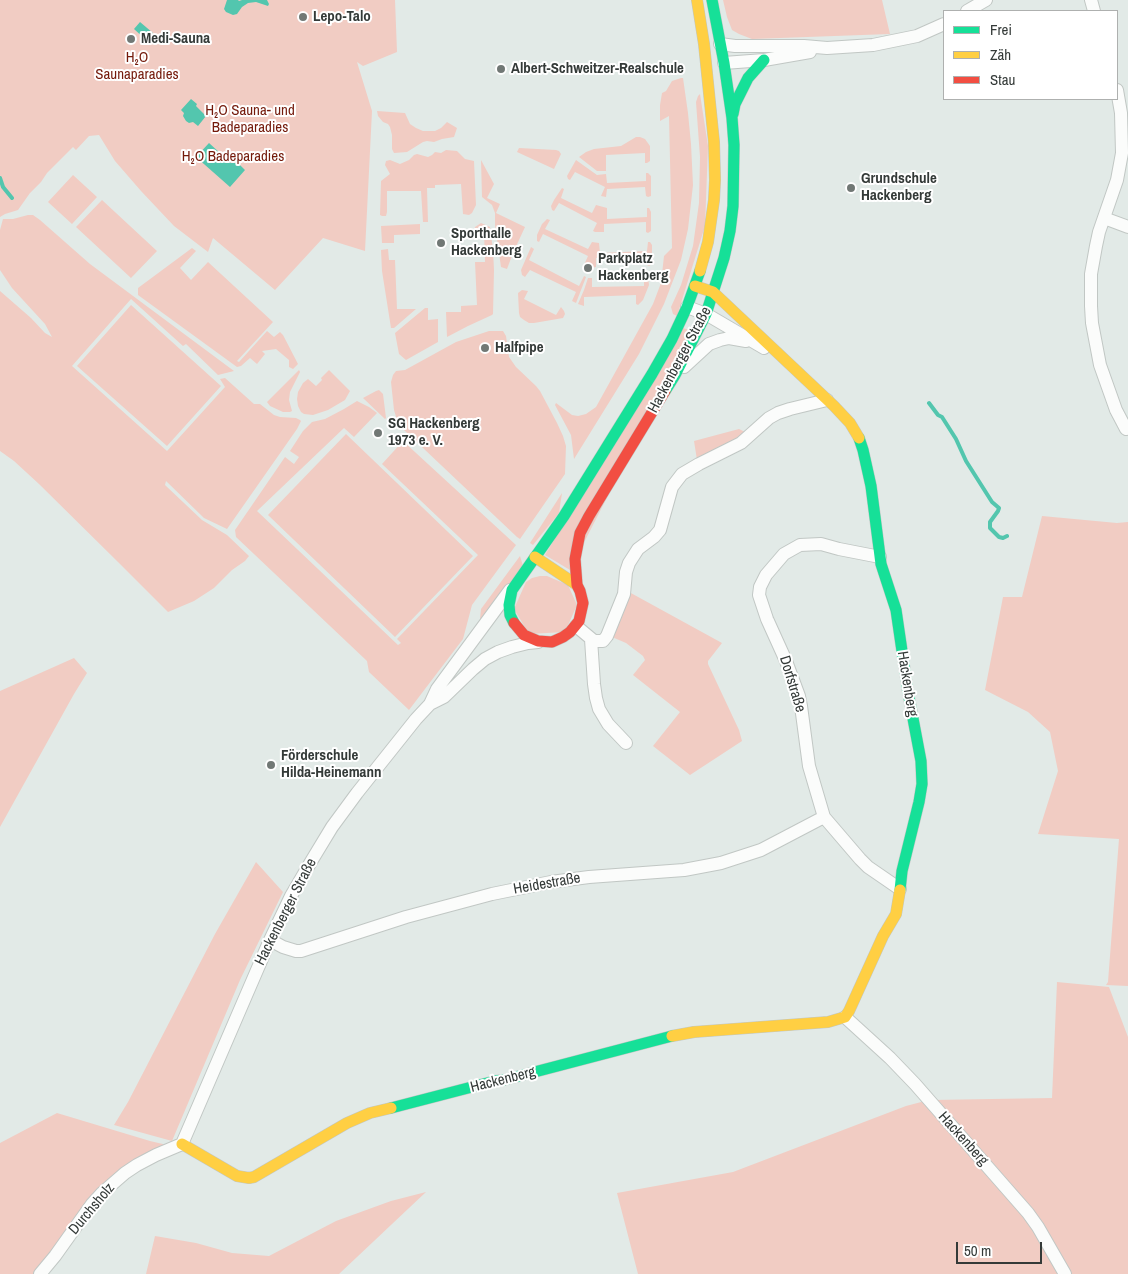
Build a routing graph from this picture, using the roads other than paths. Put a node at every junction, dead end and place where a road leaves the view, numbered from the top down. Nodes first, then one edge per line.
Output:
1 (697, 0) edge
2 (712, 0) edge
3 (986, 0) edge
4 (969, 10) edge
5 (943, 25) edge
6 (704, 44) junction
7 (720, 44) junction
8 (828, 48) junction
9 (764, 60) junction
10 (724, 63) junction
11 (706, 64) junction
12 (1118, 96) edge
13 (732, 118) junction
14 (1104, 218) junction
15 (1128, 227) edge
16 (695, 286) junction
17 (714, 292) junction
18 (687, 307) junction
19 (706, 314) junction
20 (755, 343) junction
21 (792, 366) junction
22 (675, 375) junction
23 (827, 400) junction
24 (1126, 429) dead end
25 (535, 557) junction
26 (880, 557) junction
27 (517, 581) junction
28 (577, 585) junction
29 (576, 626) junction
30 (591, 639) junction
31 (543, 642) junction
32 (430, 704) junction
33 (626, 743) dead end
34 (824, 817) junction
35 (900, 890) junction
36 (270, 940) junction
37 (845, 1016) junction
38 (182, 1144) junction
39 (40, 1274) edge
40 (1065, 1274) edge

1 - 6 street, Hackenberger Straße
2 - 7 street, Hackenberger Straße
3 - 4 street
5 - 8 street
6 - 7 street
6 - 11 street, Hackenberger Straße
7 - 8 street
7 - 10 street, Hackenberger Straße
8 - 9 street
9 - 10 street
9 - 13 street
10 - 11 street
10 - 13 street, Hackenberger Straße
11 - 16 street, Hackenberger Straße
12 - 14 street
13 - 17 street, Hackenberger Straße
14 - 15 street
14 - 24 street
16 - 17 street
16 - 18 street, Hackenberger Straße
17 - 19 street, Hackenberger Straße
17 - 21 street, Hackenberg
18 - 19 street, Hackenberg
18 - 25 street, Hackenberger Straße
19 - 20 street, Hackenberg
19 - 22 street, Hackenberger Straße
20 - 21 street, Hackenberg
20 - 22 street, Hackenberg
21 - 23 street, Hackenberg
22 - 28 street, Hackenberger Straße
23 - 26 street, Hackenberg
23 - 30 street
25 - 27 street, Hackenberger Straße
25 - 28 street
26 - 34 street, Dorfstraße
26 - 35 street, Hackenberg
27 - 31 street, Hackenberger Straße
27 - 32 street, Hackenberger Straße
28 - 29 street, Hackenberger Straße
29 - 30 street
29 - 31 street, Hackenberger Straße
30 - 33 street
31 - 32 street, Hackenberger Straße
32 - 36 street, Hackenberger Straße
34 - 35 street, Dorfstraße
34 - 36 street, Heidestraße
35 - 37 street, Hackenberg
36 - 38 street, Hackenberger Straße
37 - 38 street, Hackenberg
37 - 40 street, Hackenberg
38 - 39 street, Durchsholz

